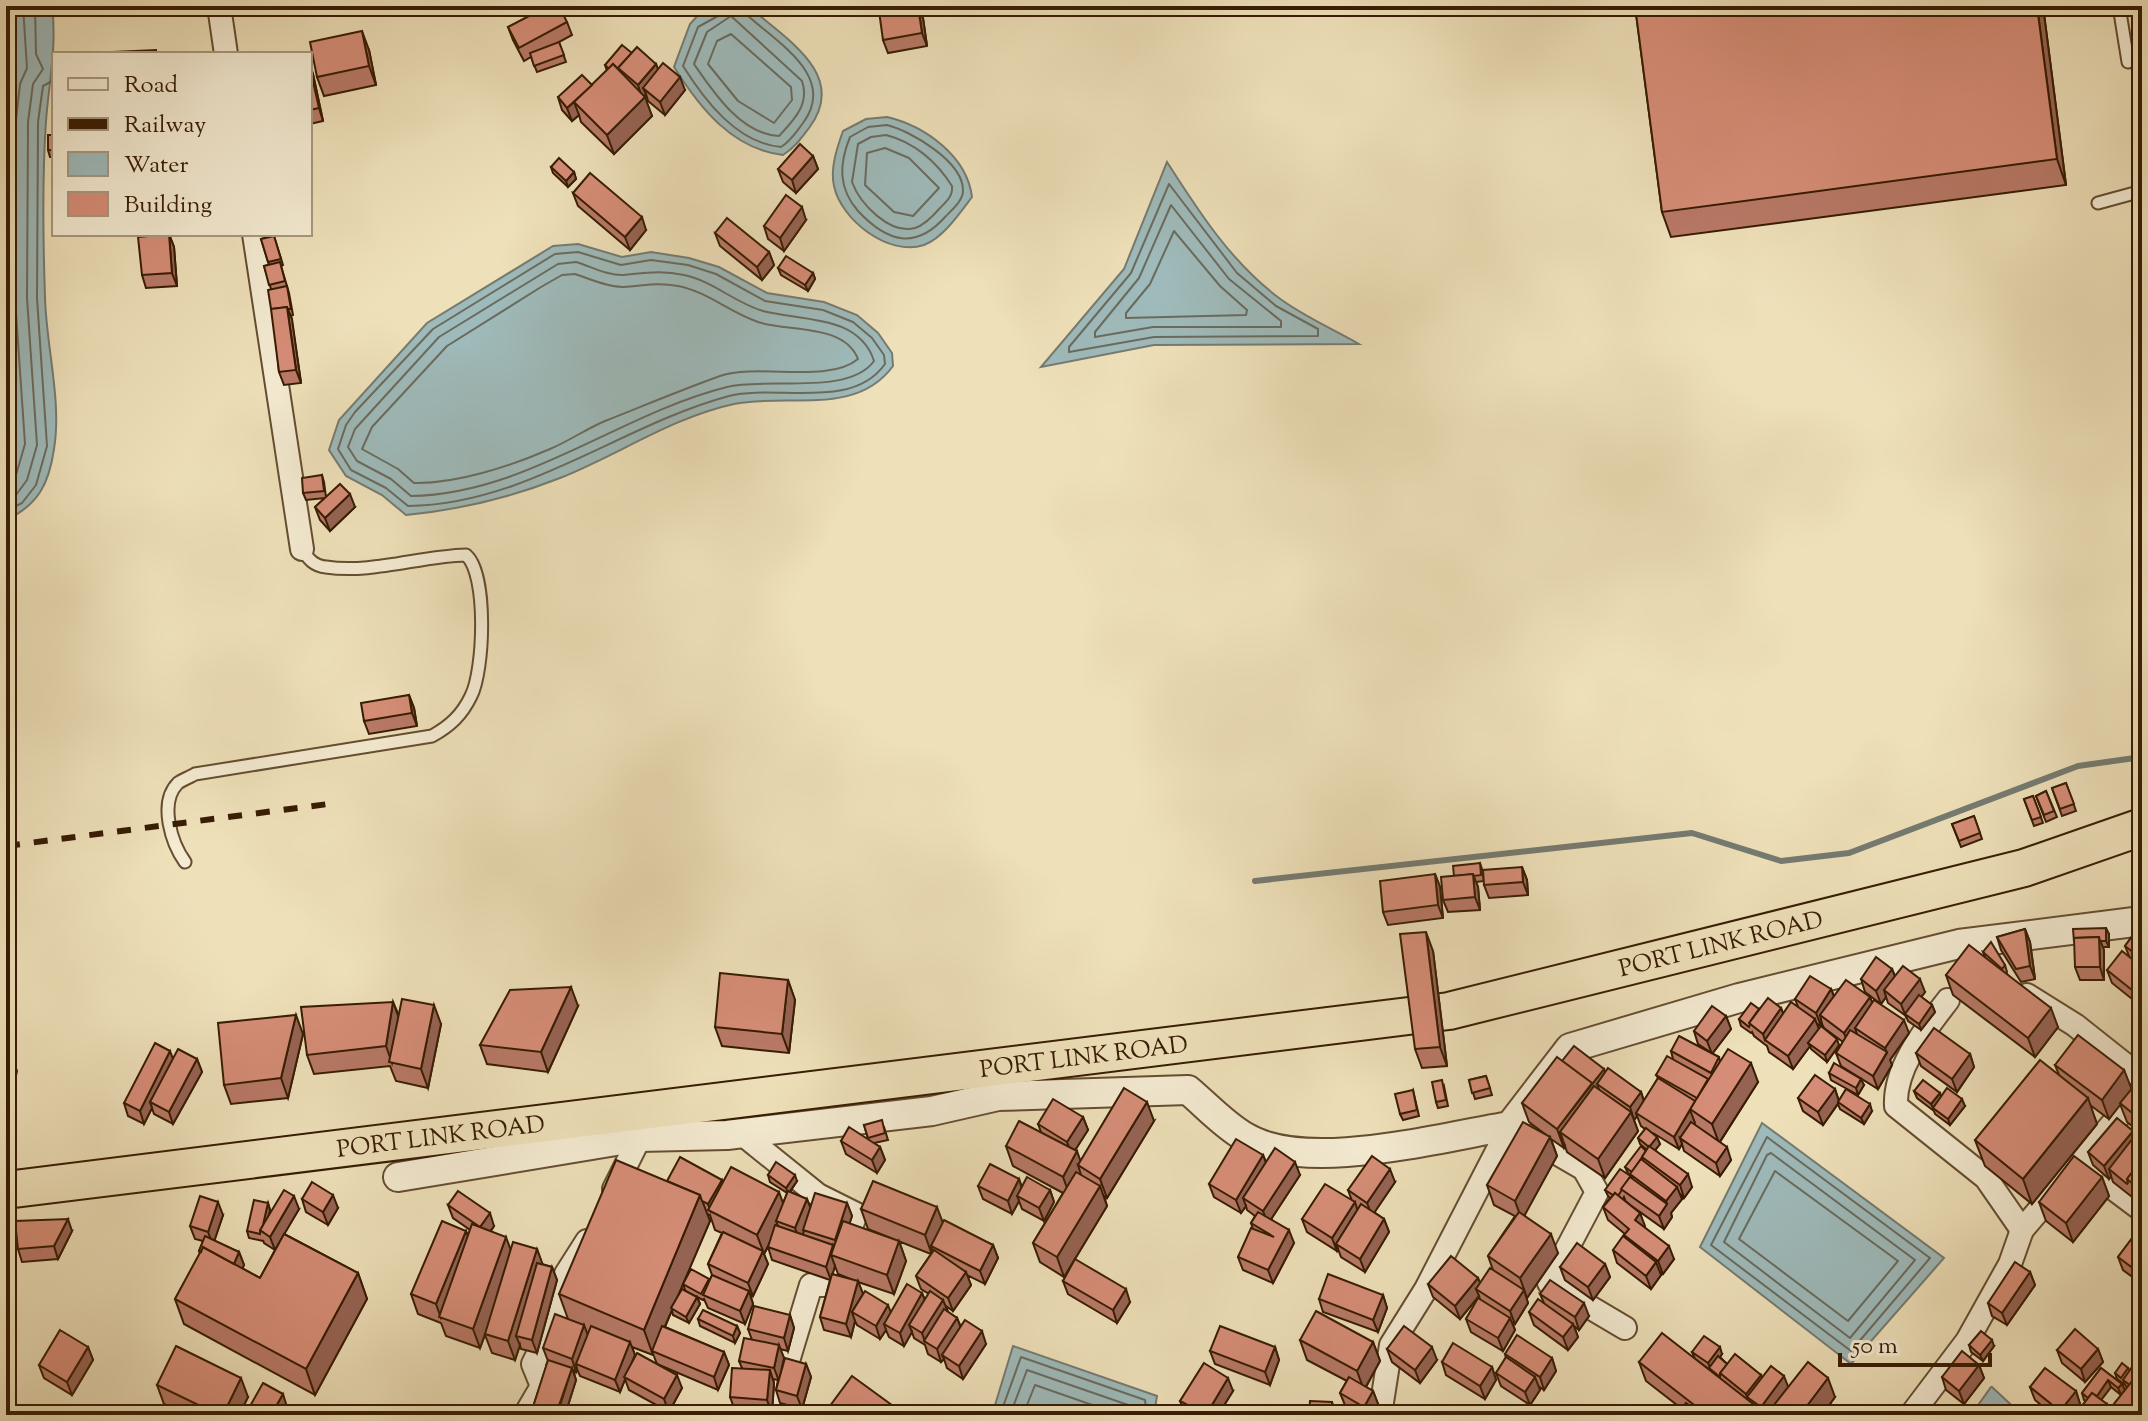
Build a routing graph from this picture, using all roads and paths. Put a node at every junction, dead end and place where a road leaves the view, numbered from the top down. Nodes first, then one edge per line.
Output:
1 (219, 6) edge
2 (2119, 6) edge
3 (226, 52) edge
4 (2128, 62) dead end
5 (2142, 191) edge
6 (2098, 203) dead end
7 (254, 236) edge
8 (302, 549) joint
9 (2142, 827) edge
10 (185, 862) dead end
11 (2142, 921) edge
12 (1959, 944) junction
13 (1988, 966) edge
14 (2009, 982) edge
15 (1948, 1000) dead end
16 (2142, 1078) edge
17 (2142, 1089) edge
18 (1510, 1126) junction
19 (741, 1133) junction
20 (640, 1137) junction
21 (2081, 1164) junction
22 (398, 1177) dead end
23 (6, 1190) edge
24 (2142, 1210) edge
25 (2022, 1230) junction
26 (1625, 1328) dead end
27 (525, 1415) edge
28 (778, 1415) edge
29 (1380, 1415) edge
30 (1911, 1415) edge

1 - 3 street
2 - 4 lane
5 - 6 lane
7 - 8 street
8 - 10 lane
9 - 23 highway, PORT LINK ROAD
11 - 12 street
12 - 13 street
12 - 18 street
14 - 16 street
15 - 25 street
17 - 21 street
18 - 19 street
18 - 26 street
18 - 29 street
19 - 20 street
19 - 28 street
20 - 22 street
20 - 27 street
21 - 24 street
21 - 25 street
25 - 30 street

